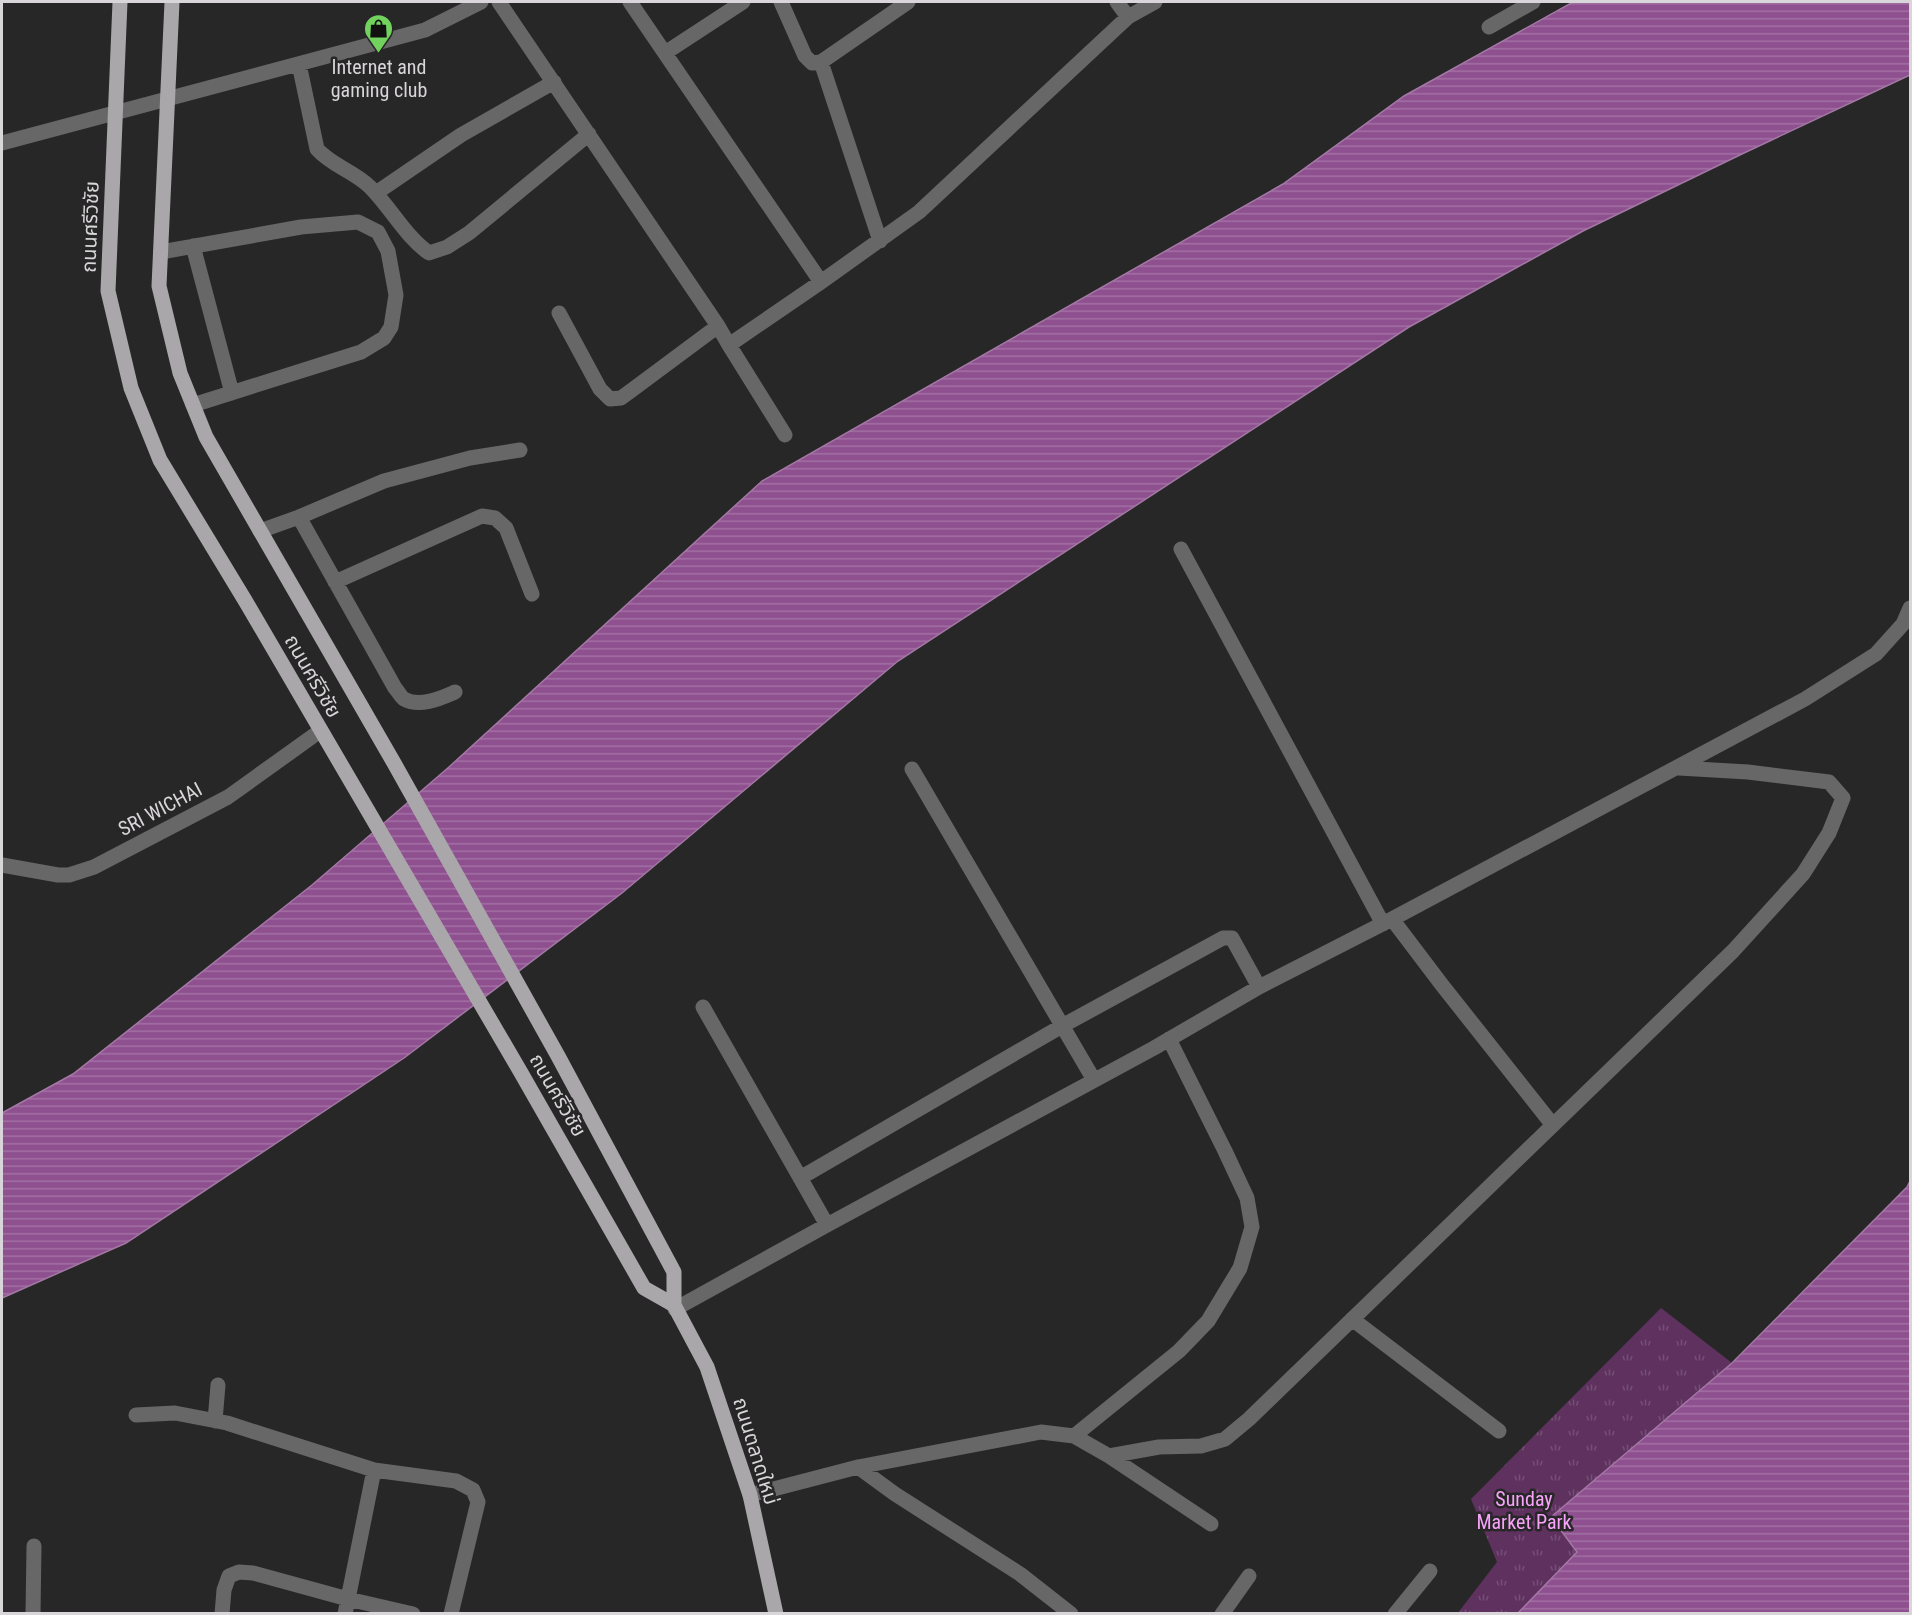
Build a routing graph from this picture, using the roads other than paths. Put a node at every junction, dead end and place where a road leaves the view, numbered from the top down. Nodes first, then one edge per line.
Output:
1 (120, 2) edge
2 (172, 2) edge
3 (500, 2) edge
4 (630, 2) edge
5 (743, 2) edge
6 (908, 2) edge
7 (1117, 2) edge
8 (1155, 2) edge
9 (1533, 2) edge
10 (470, 4) edge
11 (787, 4) edge
12 (1128, 17) junction
13 (1489, 27) dead end
14 (665, 53) junction
15 (821, 62) junction
16 (299, 64) junction
17 (554, 82) junction
18 (168, 100) junction
19 (116, 112) junction
20 (589, 134) junction
21 (2, 143) edge
22 (376, 194) junction
23 (880, 241) junction
24 (193, 246) junction
25 (161, 252) junction
26 (821, 282) junction
27 (559, 313) dead end
28 (718, 326) junction
29 (729, 345) junction
30 (232, 393) junction
31 (193, 405) junction
32 (785, 435) dead end
33 (520, 450) dead end
34 (299, 517) junction
35 (260, 531) junction
36 (1181, 549) dead end
37 (335, 582) junction
38 (532, 594) dead end
39 (1911, 608) edge
40 (455, 692) dead end
41 (320, 731) junction
42 (1677, 768) junction
43 (912, 770) dead end
44 (2, 865) edge
45 (1387, 922) junction
46 (1260, 987) junction
47 (703, 1007) dead end
48 (1062, 1026) junction
49 (1168, 1040) junction
50 (1094, 1080) junction
51 (1552, 1124) junction
52 (800, 1178) junction
53 (827, 1225) junction
54 (674, 1307) junction
55 (1352, 1319) junction
56 (218, 1385) dead end
57 (136, 1415) dead end
58 (215, 1421) junction
59 (1499, 1431) dead end
60 (1074, 1436) junction
61 (1108, 1456) junction
62 (858, 1467) junction
63 (374, 1470) junction
64 (750, 1495) junction
65 (1211, 1524) dead end
66 (34, 1546) dead end
67 (1430, 1571) dead end
68 (1249, 1576) dead end
69 (346, 1606) edge
70 (33, 1614) edge
71 (222, 1614) edge
72 (413, 1614) edge
73 (450, 1614) edge
74 (776, 1614) edge
75 (1071, 1614) edge
76 (1221, 1614) edge
77 (1395, 1614) edge

1 - 19 main road, ถนนศรีวิชัย
2 - 18 main road, ถนนศรีวิชัย
3 - 17 street
4 - 14 street
5 - 14 street
6 - 15 street
7 - 12 street
8 - 12 street
9 - 13 street
10 - 16 street
11 - 15 street
12 - 23 street
14 - 26 street
15 - 23 street
16 - 18 street
16 - 22 street
17 - 20 street
17 - 22 street
18 - 19 street
18 - 25 main road, ถนนศรีวิชัย
19 - 21 street
19 - 41 main road, ถนนศรีวิชัย
20 - 22 street
20 - 28 street
23 - 26 street
24 - 25 street
24 - 30 street
24 - 30 street
25 - 31 main road, ถนนศรีวิชัย
26 - 29 street
27 - 28 street
28 - 29 street
29 - 32 street
30 - 31 street
31 - 35 main road, ถนนศรีวิชัย
33 - 34 street
34 - 35 street
34 - 37 street
35 - 54 main road, ถนนศรีวิชัย
36 - 45 street
37 - 38 street
37 - 40 street
39 - 42 street
41 - 44 street, SRI WICHAI
41 - 54 main road, ถนนศรีวิชัย
42 - 45 street
42 - 51 street
43 - 48 street
45 - 46 street
45 - 51 street
46 - 48 street
46 - 49 street
47 - 52 street
48 - 50 street
48 - 52 street
49 - 50 street
49 - 60 street
50 - 53 street
51 - 55 street
52 - 53 street
53 - 54 street
54 - 64 main road, ถนนตลาดใหม่
55 - 59 street
55 - 61 street
56 - 58 street
57 - 58 street
58 - 63 street
60 - 61 street
60 - 62 street
61 - 65 street
62 - 64 street
62 - 75 street
63 - 69 street
63 - 73 street
64 - 74 main road, ถนนตลาดใหม่
66 - 70 street
67 - 77 street
68 - 76 street
69 - 71 street
69 - 72 street

